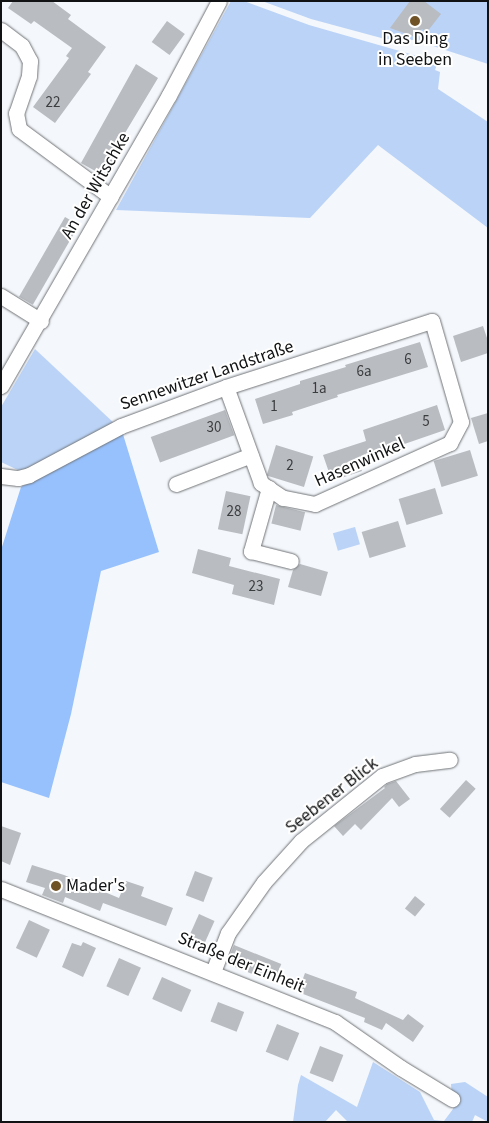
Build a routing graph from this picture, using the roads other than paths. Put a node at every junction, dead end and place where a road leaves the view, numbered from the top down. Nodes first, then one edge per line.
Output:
1 (220, 1) edge
2 (1, 30) edge
3 (111, 197) junction
4 (1, 296) edge
5 (41, 321) junction
6 (432, 321) joint
7 (1, 386) edge
8 (226, 387) junction
9 (251, 455) junction
10 (1, 476) edge
11 (176, 484) dead end
12 (269, 488) junction
13 (292, 561) dead end
14 (450, 760) dead end
15 (1, 888) edge
16 (213, 972) junction
17 (452, 1099) dead end

1 - 3 street, An der Witschke
2 - 3 street
3 - 5 street, An der Witschke
4 - 5 street
5 - 7 street, An der Witschke
6 - 8 street, Sennewitzer Landstraße
6 - 12 street, Hasenwinkel
8 - 9 street, Hasenwinkel
8 - 10 street, Sennewitzer Landstraße
9 - 11 street
9 - 12 street, Hasenwinkel
12 - 13 street
14 - 16 street, Seebener Blick
15 - 16 street, Straße der Einheit
16 - 17 street, Straße der Einheit

